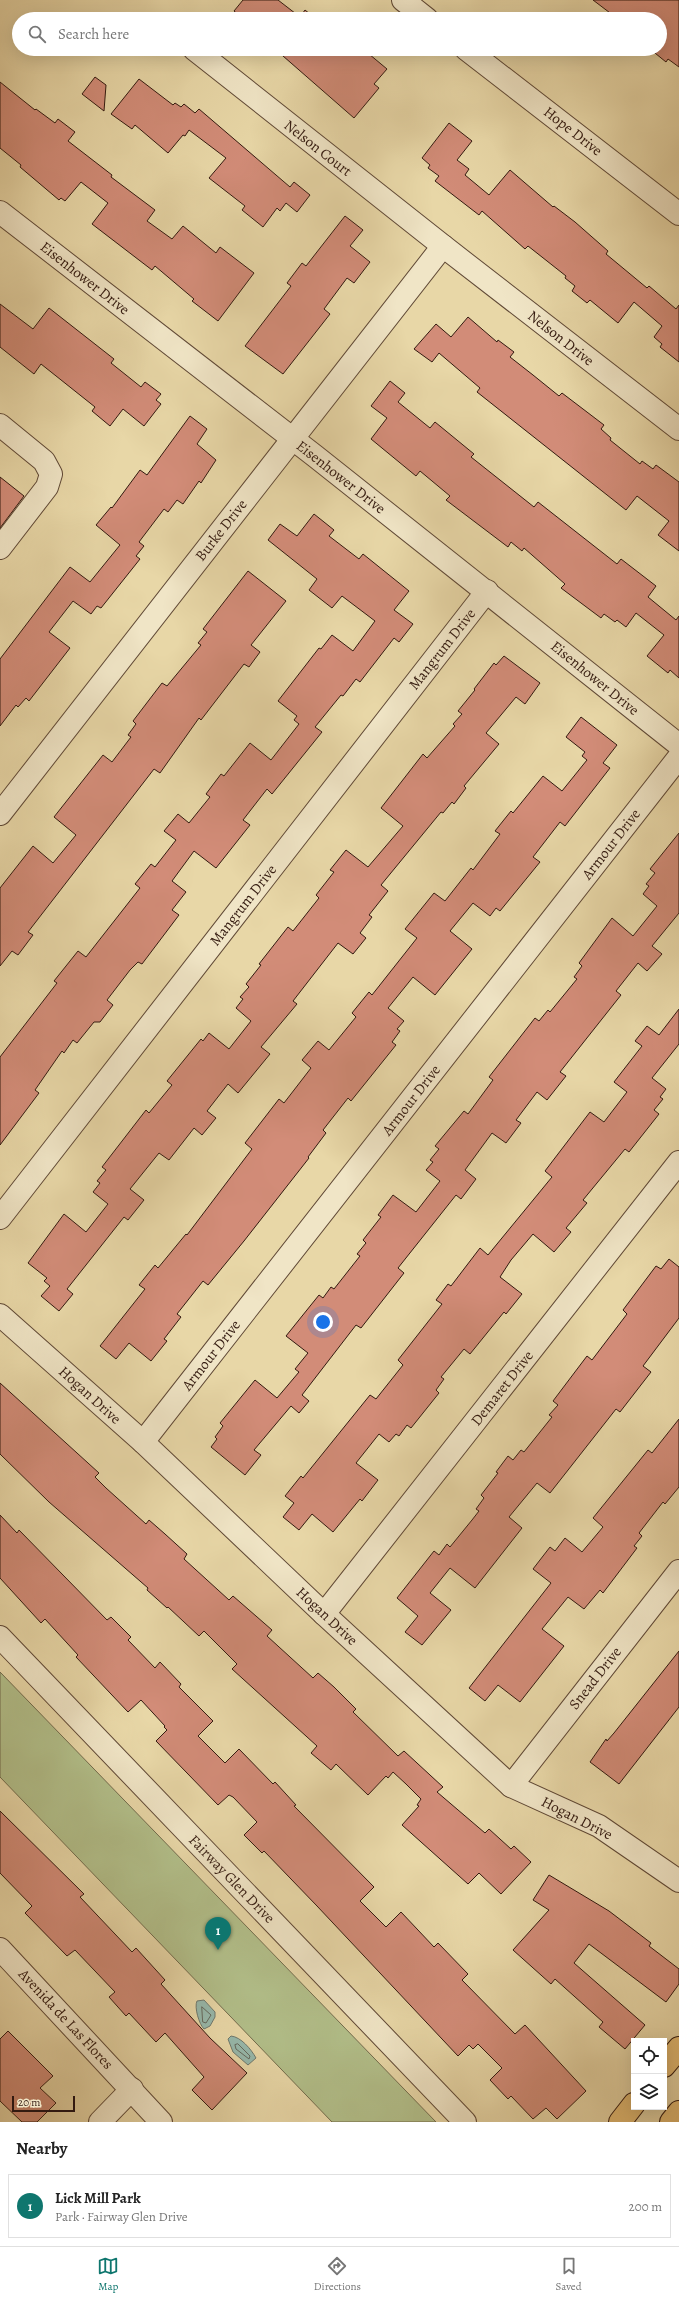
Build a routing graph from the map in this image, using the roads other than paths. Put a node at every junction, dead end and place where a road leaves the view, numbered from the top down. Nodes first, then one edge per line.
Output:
1 (402, 0) edge
2 (418, 12) edge
3 (203, 56) edge
4 (475, 56) edge
5 (0, 212) edge
6 (679, 214) edge
7 (443, 246) junction
8 (0, 425) edge
9 (679, 429) edge
10 (293, 439) junction
11 (0, 548) edge
12 (486, 591) junction
13 (679, 745) edge
14 (679, 757) edge
15 (0, 814) edge
16 (679, 1162) edge
17 (0, 1218) edge
18 (0, 1315) edge
19 (143, 1442) junction
20 (679, 1571) edge
21 (324, 1614) junction
22 (0, 1637) edge
23 (511, 1786) junction
24 (679, 1881) edge
25 (0, 1949) edge
26 (679, 2048) edge
27 (667, 2062) edge
28 (132, 2089) junction
29 (631, 2108) edge
30 (679, 2112) edge
31 (100, 2122) edge
32 (161, 2122) edge
33 (465, 2122) edge
34 (620, 2122) edge
35 (671, 2122) edge

1 - 2 street
3 - 7 street, Nelson Court
4 - 6 street, Hope Drive
5 - 10 street, Eisenhower Drive
7 - 9 street, Nelson Drive
7 - 10 street, Burke Drive
8 - 11 street
10 - 12 street, Eisenhower Drive
10 - 15 street, Burke Drive
12 - 13 street, Eisenhower Drive
12 - 17 street, Mangrum Drive
14 - 19 street, Armour Drive
16 - 21 street, Demaret Drive
18 - 19 street, Hogan Drive
19 - 21 street, Hogan Drive
20 - 23 street, Snead Drive
21 - 23 street, Hogan Drive
22 - 33 street, Fairway Glen Drive
23 - 24 street, Hogan Drive
25 - 28 street, Avenida de Las Flores
26 - 27 main road
28 - 31 street
28 - 32 street, Avenida de Las Flores
29 - 34 main road
30 - 35 main road

